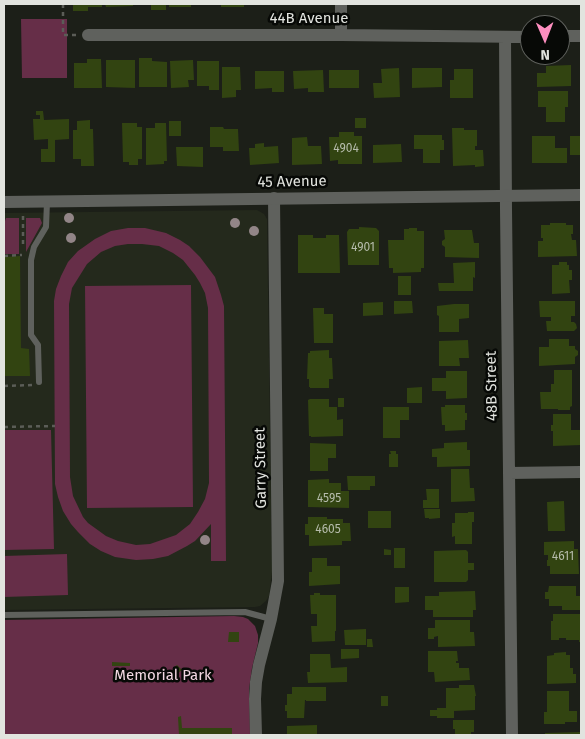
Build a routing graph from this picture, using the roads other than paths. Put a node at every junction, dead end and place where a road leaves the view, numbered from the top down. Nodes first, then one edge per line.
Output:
1 (341, 4) edge
2 (88, 35) road end
3 (341, 35) junction
4 (505, 37) junction
5 (520, 37) edge
6 (581, 195) edge
7 (506, 196) junction
8 (274, 198) junction
9 (4, 202) edge
10 (47, 202) junction
11 (39, 382) dead end
12 (581, 472) edge
13 (509, 473) junction
14 (4, 615) edge
15 (271, 619) junction
16 (256, 735) edge
17 (512, 735) edge

1 - 3 street
2 - 3 street, 44B Avenue
3 - 4 street, 44B Avenue
4 - 5 street, 44B Avenue
4 - 7 street, 48B Street
6 - 7 street, 45 Avenue
7 - 8 street, 45 Avenue
7 - 13 street, 48B Street
8 - 10 street, 45 Avenue
8 - 15 street, Garry Street
9 - 10 street, 45 Avenue
10 - 11 lane
12 - 13 street
13 - 17 street, 48B Street
14 - 15 lane
15 - 16 street, Garry Street

